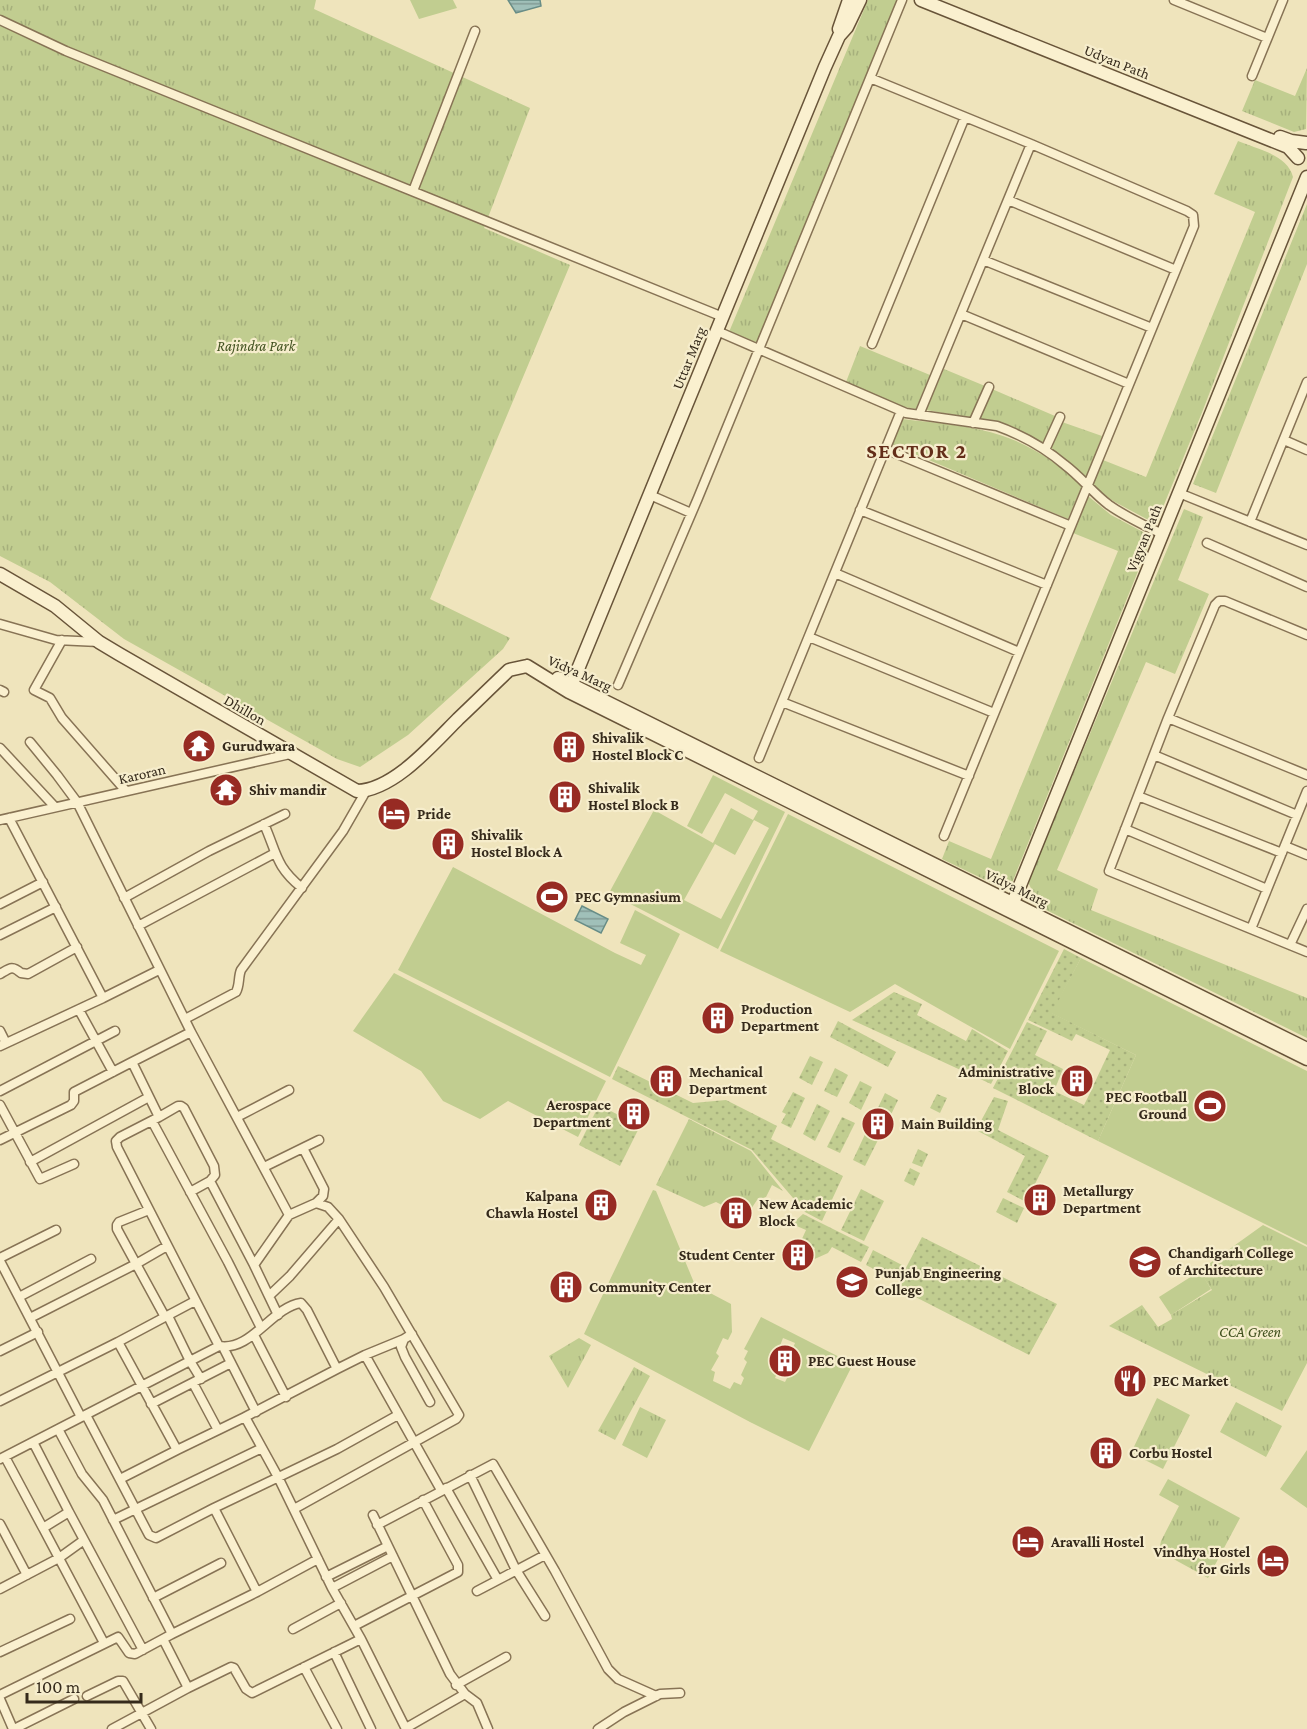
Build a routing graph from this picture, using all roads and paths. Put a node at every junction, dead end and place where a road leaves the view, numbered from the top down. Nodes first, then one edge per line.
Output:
1 (849, 0) edge
2 (860, 0) edge
3 (902, 0) edge
4 (921, 0) edge
5 (939, 0) edge
6 (1174, 0) edge
7 (1283, 0) edge
8 (0, 20) edge
9 (475, 31) dead end
10 (839, 36) junction
11 (1268, 38) junction
12 (1252, 76) dead end
13 (870, 78) junction
14 (965, 117) junction
15 (1306, 142) edge
16 (1031, 144) junction
17 (1298, 158) junction
18 (1307, 171) edge
19 (1307, 177) edge
20 (413, 191) junction
21 (1008, 200) junction
22 (983, 260) junction
23 (1176, 270) junction
24 (961, 314) junction
25 (723, 317) junction
26 (1152, 328) junction
27 (717, 331) junction
28 (872, 344) dead end
29 (759, 349) junction
30 (1307, 382) edge
31 (1129, 384) junction
32 (989, 387) dead end
33 (901, 411) junction
34 (919, 415) junction
35 (1060, 417) dead end
36 (973, 423) junction
37 (1284, 440) junction
38 (885, 449) junction
39 (1045, 450) junction
40 (1307, 450) edge
41 (1088, 486) junction
42 (1179, 493) junction
43 (650, 495) junction
44 (860, 510) junction
45 (691, 513) junction
46 (1250, 522) junction
47 (1071, 526) junction
48 (1162, 534) junction
49 (1207, 543) dead end
50 (1307, 545) edge
51 (835, 573) junction
52 (0, 574) edge
53 (1047, 585) junction
54 (1307, 586) edge
55 (0, 624) edge
56 (1307, 635) edge
57 (809, 637) junction
58 (62, 640) junction
59 (99, 642) junction
60 (1020, 652) junction
61 (618, 685) dead end
62 (570, 688) junction
63 (782, 702) junction
64 (994, 713) junction
65 (1168, 718) junction
66 (30, 742) dead end
67 (0, 748) edge
68 (290, 753) junction
69 (1154, 755) junction
70 (759, 758) dead end
71 (969, 776) junction
72 (1307, 776) edge
73 (126, 791) junction
74 (366, 791) junction
75 (1307, 791) edge
76 (1138, 796) junction
77 (77, 802) junction
78 (55, 807) junction
79 (285, 814) dead end
80 (1297, 815) junction
81 (3, 819) edge
82 (264, 824) junction
83 (1125, 829) junction
84 (944, 836) dead end
85 (1283, 850) junction
86 (274, 853) junction
87 (1307, 855) edge
88 (43, 882) junction
89 (302, 888) junction
90 (1267, 889) junction
91 (124, 898) junction
92 (0, 904) edge
93 (56, 907) junction
94 (1011, 907) junction
95 (1307, 909) edge
96 (138, 926) junction
97 (1251, 929) junction
98 (0, 935) edge
99 (1290, 945) junction
100 (76, 947) junction
101 (1307, 952) edge
102 (159, 970) junction
103 (0, 974) edge
104 (103, 998) junction
105 (79, 1010) junction
106 (185, 1019) junction
107 (0, 1030) edge
108 (115, 1031) dead end
109 (190, 1032) junction
110 (96, 1041) junction
111 (3, 1044) edge
112 (1307, 1049) edge
113 (1307, 1059) edge
114 (132, 1062) junction
115 (112, 1072) junction
116 (289, 1090) dead end
117 (0, 1091) edge
118 (149, 1097) junction
119 (0, 1105) edge
120 (237, 1117) junction
121 (155, 1119) junction
122 (14, 1133) junction
123 (0, 1140) edge
124 (319, 1140) dead end
125 (303, 1148) junction
126 (30, 1162) junction
127 (74, 1164) dead end
128 (264, 1167) junction
129 (210, 1181) junction
130 (190, 1192) junction
131 (316, 1203) junction
132 (148, 1210) junction
133 (289, 1215) junction
134 (339, 1219) junction
135 (56, 1230) dead end
136 (167, 1246) junction
137 (0, 1259) edge
138 (91, 1259) dead end
139 (136, 1264) junction
140 (254, 1265) junction
141 (269, 1296) junction
142 (19, 1297) junction
143 (195, 1301) junction
144 (278, 1315) junction
145 (167, 1317) junction
146 (30, 1318) junction
147 (261, 1328) junction
148 (38, 1332) junction
149 (254, 1335) junction
150 (408, 1336) junction
151 (117, 1342) junction
152 (221, 1347) junction
153 (0, 1351) edge
154 (365, 1355) junction
155 (190, 1361) junction
156 (231, 1363) junction
157 (337, 1370) junction
158 (58, 1372) junction
159 (197, 1381) junction
160 (141, 1386) junction
161 (286, 1396) junction
162 (0, 1401) edge
163 (430, 1402) dead end
164 (151, 1404) junction
165 (256, 1412) junction
166 (398, 1415) junction
167 (83, 1416) junction
168 (245, 1418) junction
169 (58, 1429) junction
170 (218, 1430) junction
171 (33, 1442) junction
172 (413, 1442) junction
173 (262, 1449) junction
174 (177, 1450) junction
175 (3, 1458) edge
176 (470, 1475) junction
177 (278, 1477) junction
178 (120, 1479) junction
179 (443, 1489) junction
180 (423, 1500) junction
181 (135, 1508) junction
182 (214, 1508) junction
183 (294, 1509) junction
184 (69, 1512) junction
185 (373, 1515) dead end
186 (112, 1520) junction
187 (0, 1524) edge
188 (377, 1525) junction
189 (43, 1528) junction
190 (84, 1540) junction
191 (388, 1546) junction
192 (545, 1555) junction
193 (393, 1556) junction
194 (59, 1558) junction
195 (318, 1559) junction
196 (221, 1563) dead end
197 (516, 1570) junction
198 (27, 1575) junction
199 (326, 1576) junction
200 (498, 1580) junction
201 (332, 1588) junction
202 (0, 1589) edge
203 (477, 1591) dead end
204 (257, 1592) junction
205 (412, 1595) junction
206 (153, 1598) junction
207 (341, 1603) junction
208 (545, 1616) dead end
209 (70, 1619) dead end
210 (354, 1626) junction
211 (293, 1629) dead end
212 (172, 1634) junction
213 (163, 1639) junction
214 (361, 1639) junction
215 (104, 1643) junction
216 (144, 1650) junction
217 (0, 1652) edge
218 (334, 1652) junction
219 (506, 1657) dead end
220 (304, 1667) junction
221 (456, 1685) junction
222 (188, 1688) junction
223 (681, 1693) dead end
224 (465, 1694) junction
225 (0, 1695) edge
226 (87, 1696) dead end
227 (656, 1696) junction
228 (74, 1699) dead end
229 (0, 1700) edge
230 (141, 1714) junction
231 (4, 1718) edge
232 (13, 1729) edge
233 (112, 1729) edge
234 (151, 1729) edge
235 (337, 1729) edge
236 (371, 1729) edge
237 (406, 1729) edge
238 (488, 1729) edge
239 (598, 1729) edge

1 - 10 main road, Uttar Marg
2 - 10 main road, Uttar Marg
3 - 13 street
4 - 17 main road, Udyan Path
5 - 15 main road, Udyan Path
6 - 11 street
7 - 11 street
8 - 20 street
9 - 20 street
10 - 25 main road, Uttar Marg
11 - 12 street
13 - 14 street
13 - 29 street
14 - 16 street
14 - 28 street
15 - 17 main road
16 - 21 street
16 - 23 street
17 - 18 main road
19 - 42 main road, Vigyan Path
20 - 25 street
21 - 22 street
21 - 23 street
22 - 24 street
22 - 26 street
23 - 26 street
24 - 31 street
24 - 34 street
25 - 27 main road, Uttar Marg
26 - 31 street
27 - 29 street
27 - 43 main road, Uttar Marg
29 - 33 street
29 - 45 street
30 - 37 street
31 - 41 street
32 - 36 street
33 - 34 street
33 - 38 street
34 - 36 street
35 - 39 street
36 - 39 street
37 - 40 street
37 - 46 street
38 - 44 street
38 - 47 street
39 - 41 street
41 - 47 street
41 - 48 street
42 - 46 street
42 - 48 main road, Vigyan Path
43 - 45 street
43 - 62 main road, Uttar Marg
44 - 51 street
44 - 53 street
45 - 61 street
46 - 50 street
47 - 53 street
48 - 94 main road, Vigyan Path
49 - 54 street
51 - 57 street
51 - 60 street
52 - 59 main road, Dhillon
53 - 60 street
55 - 58 street
56 - 65 street
57 - 63 street
57 - 64 street
58 - 59 street
58 - 73 street
59 - 68 main road, Dhillon
60 - 64 street
62 - 74 main road, Vidya Marg
62 - 94 main road, Vidya Marg
63 - 70 street
63 - 71 street
64 - 71 street
65 - 69 street
65 - 72 street
66 - 77 street
67 - 78 street
68 - 73 street, Karoran
68 - 74 main road, Dhillon
69 - 76 street
69 - 80 street
71 - 84 street
73 - 77 street, Karoran
74 - 89 street
75 - 80 street
76 - 83 street
76 - 85 street
77 - 78 street, Karoran
77 - 91 street
78 - 81 street, Karoran
79 - 82 street
80 - 85 street
81 - 88 street
82 - 86 street
82 - 91 street
83 - 90 street
83 - 97 street
85 - 87 street
85 - 90 street
86 - 89 street
86 - 96 street
88 - 92 street
88 - 93 street
89 - 106 street
90 - 97 street
91 - 96 street
93 - 98 street
93 - 100 street
94 - 112 main road, Vidya Marg
94 - 113 main road, Vidya Marg
95 - 99 street
96 - 102 street
97 - 99 street
99 - 101 street
100 - 103 street
100 - 104 street
102 - 104 street
102 - 106 street
104 - 105 street
105 - 110 street
105 - 111 street
106 - 109 street
107 - 111 street
108 - 110 street
109 - 114 street
109 - 120 street
110 - 115 street
110 - 117 street
114 - 115 street
114 - 118 street
115 - 122 street
116 - 120 street
118 - 121 street
118 - 126 street
119 - 122 street
120 - 128 street
121 - 129 street
121 - 130 street
121 - 132 street
122 - 123 street
122 - 126 street
124 - 125 street
125 - 128 street
125 - 131 street
126 - 127 street
128 - 133 street
129 - 130 street
129 - 140 street
130 - 147 street
131 - 133 street
131 - 134 street
132 - 136 street
132 - 139 street
133 - 140 street
134 - 141 street
134 - 150 street
135 - 137 street
136 - 139 street
136 - 143 street
137 - 142 street
138 - 142 street
139 - 145 street
139 - 146 street
140 - 141 street
141 - 144 street
142 - 146 street
143 - 145 street
143 - 152 street
144 - 147 street
144 - 157 street
145 - 151 street
145 - 155 street
146 - 148 street
147 - 149 street
148 - 153 street
148 - 158 street
149 - 152 street
149 - 161 street
150 - 154 street
150 - 163 street
150 - 172 street
151 - 158 street
151 - 160 street
152 - 155 street
152 - 156 street
154 - 157 street
154 - 166 street
155 - 159 street
155 - 160 street
156 - 159 street
156 - 165 street
157 - 161 street
158 - 162 street
158 - 167 street
159 - 164 street
159 - 170 street
160 - 164 street
160 - 167 street
161 - 165 street
164 - 174 street
165 - 168 street
166 - 172 street
166 - 177 street
167 - 169 street
167 - 178 street
168 - 170 street
168 - 173 street
169 - 171 street
169 - 186 street
170 - 174 street
171 - 175 street
171 - 184 street
172 - 179 street
172 - 183 street
173 - 177 street
173 - 181 street
174 - 178 street
175 - 189 street
176 - 179 street
176 - 192 street
176 - 197 street
177 - 182 street
177 - 183 street
178 - 181 street
179 - 180 street
179 - 200 street
180 - 188 street
180 - 205 street
181 - 182 street
181 - 186 street
182 - 204 street
183 - 195 street
184 - 189 street
184 - 190 street
185 - 188 street
186 - 206 street
187 - 198 street
188 - 191 street
189 - 194 street
190 - 194 street
190 - 216 street
191 - 193 street
191 - 199 street
192 - 197 street
192 - 227 street
193 - 201 street
193 - 205 street
194 - 198 street
194 - 215 street
195 - 199 street
195 - 204 street
196 - 206 street
197 - 200 street
197 - 208 street
198 - 202 street
199 - 201 street
200 - 203 street
201 - 207 street
204 - 212 street
205 - 210 street
205 - 221 street
206 - 212 street
207 - 210 street
207 - 211 street
209 - 217 street
210 - 214 street
212 - 213 street
213 - 216 street
213 - 222 street
214 - 218 street
214 - 237 street
215 - 216 street
215 - 225 street
218 - 220 street
218 - 236 street
219 - 221 street
220 - 222 street
220 - 235 street
221 - 224 street
222 - 230 street
223 - 227 street
224 - 237 street
224 - 238 street
226 - 230 street
227 - 239 street
228 - 232 street
229 - 231 street
230 - 233 street
230 - 234 street
231 - 232 street

